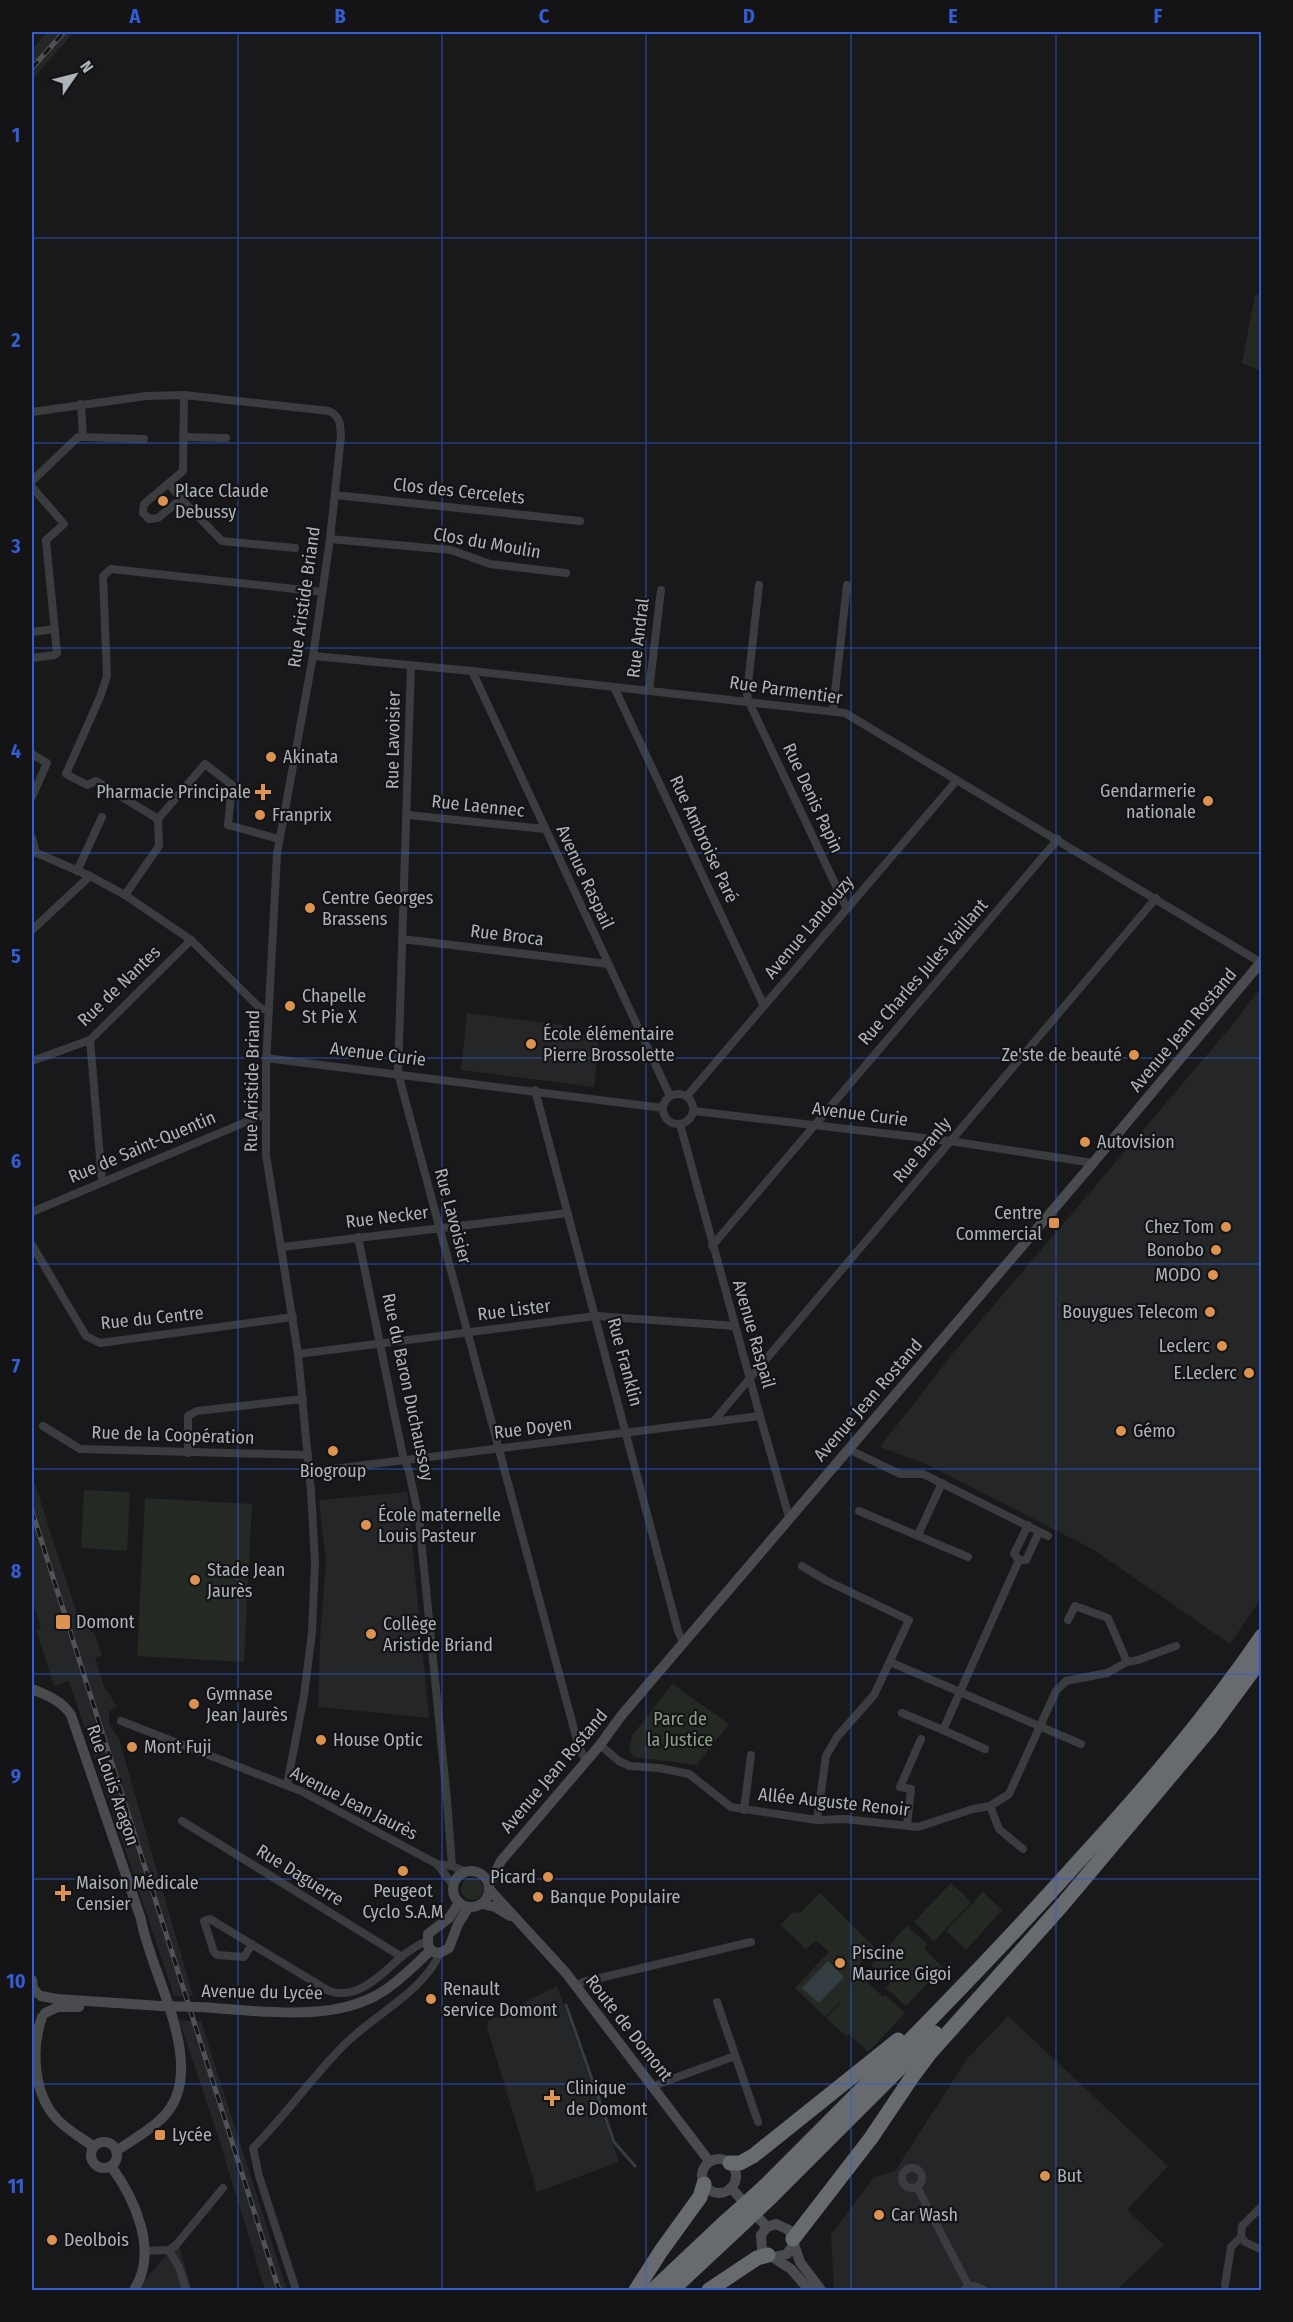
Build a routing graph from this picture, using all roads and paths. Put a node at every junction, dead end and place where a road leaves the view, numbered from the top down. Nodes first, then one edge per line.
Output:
1 (184, 395) junction
2 (81, 405) junction
3 (32, 412) edge
4 (83, 437) junction
5 (183, 437) junction
6 (226, 438) dead end
7 (144, 439) dead end
8 (32, 481) edge
9 (169, 484) junction
10 (32, 487) edge
11 (335, 495) junction
12 (181, 499) junction
13 (580, 521) dead end
14 (330, 539) junction
15 (295, 548) dead end
16 (566, 573) dead end
17 (759, 585) dead end
18 (847, 585) dead end
19 (661, 590) dead end
20 (322, 592) junction
21 (55, 629) junction
22 (32, 632) edge
23 (313, 656) junction
24 (32, 658) edge
25 (411, 665) junction
26 (472, 671) junction
27 (614, 687) junction
28 (648, 691) junction
29 (748, 700) junction
30 (833, 710) junction
31 (32, 753) edge
32 (957, 780) junction
33 (32, 797) edge
34 (408, 815) junction
35 (102, 817) dead end
36 (158, 819) junction
37 (545, 829) junction
38 (32, 838) edge
39 (279, 839) junction
40 (1058, 839) junction
41 (34, 852) edge
42 (77, 871) junction
43 (90, 876) junction
44 (125, 895) junction
45 (1156, 898) junction
46 (847, 909) junction
47 (32, 930) edge
48 (402, 939) junction
49 (192, 940) junction
50 (1261, 962) edge
51 (608, 964) junction
52 (764, 1006) junction
53 (269, 1011) junction
54 (90, 1040) junction
55 (266, 1058) junction
56 (32, 1061) edge
57 (398, 1073) junction
58 (536, 1090) junction
59 (670, 1096) junction
60 (687, 1096) junction
61 (663, 1108) junction
62 (693, 1111) junction
63 (265, 1114) junction
64 (681, 1124) junction
65 (814, 1126) junction
66 (951, 1142) junction
67 (1093, 1163) junction
68 (102, 1181) junction
69 (32, 1212) edge
70 (568, 1213) junction
71 (440, 1227) junction
72 (358, 1237) junction
73 (32, 1245) edge
74 (282, 1246) junction
75 (712, 1246) junction
76 (596, 1316) junction
77 (293, 1317) junction
78 (735, 1326) junction
79 (467, 1333) junction
80 (380, 1343) junction
81 (298, 1354) junction
82 (750, 1378) junction
83 (303, 1399) junction
84 (759, 1416) junction
85 (713, 1422) junction
86 (43, 1426) dead end
87 (627, 1433) junction
88 (498, 1449) junction
89 (848, 1449) junction
90 (188, 1453) junction
91 (308, 1455) junction
92 (405, 1461) junction
93 (309, 1472) junction
94 (942, 1483) junction
95 (859, 1511) dead end
96 (789, 1517) junction
97 (1028, 1525) junction
98 (1039, 1532) junction
99 (918, 1535) junction
100 (1048, 1536) dead end
101 (968, 1557) dead end
102 (1019, 1560) junction
103 (802, 1566) dead end
104 (1068, 1620) dead end
105 (1262, 1636) edge
106 (683, 1642) junction
107 (1176, 1646) dead end
108 (1262, 1658) edge
109 (890, 1662) junction
110 (1127, 1662) junction
111 (32, 1689) edge
112 (960, 1692) junction
113 (902, 1713) dead end
114 (121, 1721) dead end
115 (1041, 1727) junction
116 (943, 1730) junction
117 (921, 1738) dead end
118 (1081, 1744) dead end
119 (600, 1745) junction
120 (986, 1749) dead end
121 (751, 1755) dead end
122 (586, 1762) junction
123 (287, 1785) junction
124 (990, 1806) junction
125 (1145, 1806) junction
126 (744, 1810) junction
127 (817, 1820) junction
128 (182, 1821) dead end
129 (907, 1825) junction
130 (1023, 1849) dead end
131 (501, 1862) junction
132 (437, 1864) junction
133 (452, 1866) junction
134 (466, 1872) junction
135 (480, 1873) junction
136 (453, 1885) junction
137 (489, 1887) junction
138 (482, 1904) junction
139 (1039, 1905) junction
140 (463, 1906) junction
141 (516, 1919) junction
142 (751, 1942) dead end
143 (252, 1944) junction
144 (432, 1948) junction
145 (402, 1956) junction
146 (32, 1980) edge
147 (576, 1986) junction
148 (36, 1994) edge
149 (717, 2002) dead end
150 (144, 2005) junction
151 (39, 2017) edge
152 (34, 2034) edge
153 (735, 2056) junction
154 (654, 2087) junction
155 (758, 2122) dead end
156 (94, 2147) junction
157 (116, 2151) junction
158 (709, 2162) junction
159 (730, 2163) junction
160 (111, 2166) junction
161 (704, 2184) junction
162 (917, 2187) dead end
163 (223, 2188) dead end
164 (731, 2188) junction
165 (767, 2192) junction
166 (1262, 2206) edge
167 (730, 2227) junction
168 (767, 2227) junction
169 (1241, 2237) junction
170 (793, 2242) junction
171 (169, 2250) junction
172 (1262, 2250) edge
173 (144, 2252) junction
174 (771, 2256) junction
175 (1225, 2285) dead end
176 (966, 2289) edge
177 (134, 2290) edge
178 (186, 2290) edge
179 (296, 2290) edge
180 (636, 2290) edge
181 (653, 2290) edge
182 (672, 2290) edge
183 (709, 2290) edge
184 (809, 2290) edge
185 (821, 2290) edge
186 (984, 2290) edge

1 - 2 street
1 - 5 street
1 - 11 street, Rue Aristide Briand
2 - 3 street
2 - 4 street
4 - 7 street
4 - 8 street
5 - 6 street
5 - 9 street
9 - 12 street
9 - 12 street
10 - 21 street
11 - 13 street, Clos des Cercelets
11 - 14 street, Rue Aristide Briand
12 - 15 street
14 - 16 street, Clos du Moulin
14 - 20 street, Rue Aristide Briand
17 - 29 street
18 - 30 street
19 - 28 street, Rue Andral
20 - 23 street, Rue Aristide Briand
20 - 36 street
21 - 22 street
21 - 24 street
23 - 25 street, Rue Parmentier
23 - 39 street, Rue Aristide Briand
25 - 26 street, Rue Parmentier
25 - 34 street, Rue Lavoisier
26 - 27 street, Rue Parmentier
26 - 37 street, Avenue Raspail
27 - 28 street, Rue Parmentier
27 - 52 street, Rue Ambroise Paré
28 - 29 street, Rue Parmentier
29 - 30 street, Rue Parmentier
29 - 46 street, Rue Denis Papin
30 - 32 street, Rue Parmentier
31 - 33 street
32 - 40 street, Rue Parmentier
32 - 46 street, Avenue Landouzy
34 - 37 street, Rue Laennec
34 - 48 street, Rue Lavoisier
35 - 42 street
36 - 39 street
36 - 44 street
37 - 51 street, Avenue Raspail
38 - 41 street
39 - 53 street, Rue Aristide Briand
40 - 45 street, Rue Parmentier
40 - 65 street, Rue Charles Jules Vaillant
41 - 42 street
42 - 43 street
43 - 44 street
43 - 47 street
44 - 49 street
45 - 50 street, Rue Parmentier
45 - 66 street, Rue Branly
46 - 52 street, Avenue Landouzy
48 - 51 street, Rue Broca
48 - 57 street, Rue Lavoisier
49 - 53 street
49 - 54 street, Rue de Nantes
50 - 67 street, Avenue Jean Rostand
51 - 59 street, Avenue Raspail
52 - 60 street, Avenue Landouzy
53 - 55 street, Rue Aristide Briand
54 - 56 street, Rue de Nantes
54 - 68 street
55 - 57 street, Avenue Curie
55 - 63 street, Rue Aristide Briand
57 - 58 street, Avenue Curie
57 - 71 street, Rue Lavoisier
58 - 61 street, Avenue Curie
58 - 70 street, Rue Franklin
59 - 60 street
59 - 61 street
60 - 62 street
61 - 64 street
62 - 64 street
62 - 65 street, Avenue Curie
63 - 68 street, Rue de Saint-Quentin
63 - 74 street, Rue Aristide Briand
64 - 75 street, Avenue Raspail
65 - 66 street, Avenue Curie
65 - 75 street, Rue Charles Jules Vaillant
66 - 67 street, Avenue Curie
66 - 82 street, Rue Branly
67 - 89 street, Avenue Jean Rostand
68 - 69 street, Rue de Saint-Quentin
70 - 71 street, Rue Necker
70 - 76 street, Rue Franklin
71 - 72 street, Rue Necker
71 - 79 street, Rue Lavoisier
72 - 74 street, Rue Necker
72 - 80 street, Rue du Baron Duchaussoy
73 - 77 street, Rue du Centre
74 - 77 street, Rue Aristide Briand
75 - 78 street, Avenue Raspail
76 - 78 street, Rue Lister
76 - 79 street, Rue Lister
76 - 87 street, Rue Franklin
77 - 81 street, Rue Aristide Briand
78 - 82 street, Avenue Raspail
79 - 80 street, Rue Lister
79 - 88 street, Rue Lavoisier
80 - 81 street, Rue Lister
80 - 92 street, Rue du Baron Duchaussoy
81 - 83 street, Rue Aristide Briand
82 - 84 street, Avenue Raspail
82 - 85 street, Rue Branly
83 - 90 street
83 - 91 street, Rue Aristide Briand
84 - 85 street, Rue Doyen
84 - 96 street, Avenue Raspail
85 - 87 street, Rue Doyen
86 - 90 street, Rue de la Coopération
87 - 88 street, Rue Doyen
87 - 106 street, Rue Franklin
88 - 92 street, Rue Doyen
88 - 122 street, Rue Lavoisier
89 - 94 street
89 - 96 street, Avenue Jean Rostand
90 - 91 street, Rue de la Coopération
91 - 93 street, Rue Aristide Briand
92 - 93 street, Rue Doyen
92 - 133 street, Rue du Baron Duchaussoy
93 - 123 street, Rue Aristide Briand
94 - 97 street
94 - 99 street
95 - 99 street
96 - 106 street, Avenue Jean Rostand
97 - 98 street
97 - 102 street
98 - 100 street
98 - 102 street
99 - 101 street
102 - 112 street
103 - 109 street
104 - 110 street
105 - 139 highway
106 - 119 street, Avenue Jean Rostand
107 - 110 street, Allée Auguste Renoir
108 - 125 highway
109 - 112 street
109 - 127 street
110 - 115 street, Allée Auguste Renoir
111 - 157 street, Rue Louis Aragon
112 - 115 street
112 - 116 street
113 - 116 street
114 - 123 street, Avenue Jean Jaurès
115 - 118 street
115 - 124 street, Allée Auguste Renoir
116 - 120 street
117 - 129 street
119 - 122 street, Avenue Jean Rostand
119 - 126 street, Allée Auguste Renoir
121 - 126 street, Allée Auguste Renoir
122 - 131 street, Avenue Jean Rostand
123 - 132 street, Avenue Jean Jaurès
124 - 129 street, Allée Auguste Renoir
124 - 130 street
125 - 165 highway
125 - 170 highway
126 - 127 street, Allée Auguste Renoir
127 - 129 street, Allée Auguste Renoir
128 - 145 street, Rue Daguerre
131 - 135 street, Avenue Jean Rostand
131 - 137 street, Avenue Jean Rostand
132 - 133 street, Avenue Jean Jaurès
132 - 136 street, Avenue Jean Jaurès
133 - 134 street, Avenue Jean Jaurès
134 - 135 street
134 - 136 street
135 - 137 street
136 - 140 street
137 - 138 street
137 - 141 street, Route de Domont
138 - 140 street
138 - 141 street, Route de Domont
139 - 159 highway
139 - 165 highway
140 - 144 street, Avenue du Lycée
140 - 144 street, Avenue du Lycée
141 - 147 street, Route de Domont
142 - 147 street
143 - 143 street
143 - 145 street
144 - 145 street
144 - 150 street, Avenue du Lycée, bridge
144 - 179 street
146 - 148 street
147 - 154 street, Route de Domont
148 - 150 street, Avenue du Lycée
148 - 151 street
149 - 153 street
150 - 151 street, Avenue du Lycée
151 - 152 street
152 - 156 street
153 - 154 street
153 - 155 street
154 - 158 street, Route de Domont
156 - 157 street
156 - 160 street
157 - 160 street
158 - 159 street
158 - 161 street
159 - 164 street
160 - 173 street
161 - 164 street
161 - 180 highway
162 - 176 street
163 - 171 street
164 - 168 street
165 - 167 highway, bridge
166 - 169 street
167 - 181 highway
167 - 182 highway
168 - 170 street
168 - 174 street
169 - 172 street
169 - 175 street
170 - 174 street
170 - 185 street
171 - 173 street
171 - 178 street
173 - 177 street
174 - 183 highway
174 - 184 street
176 - 186 street

